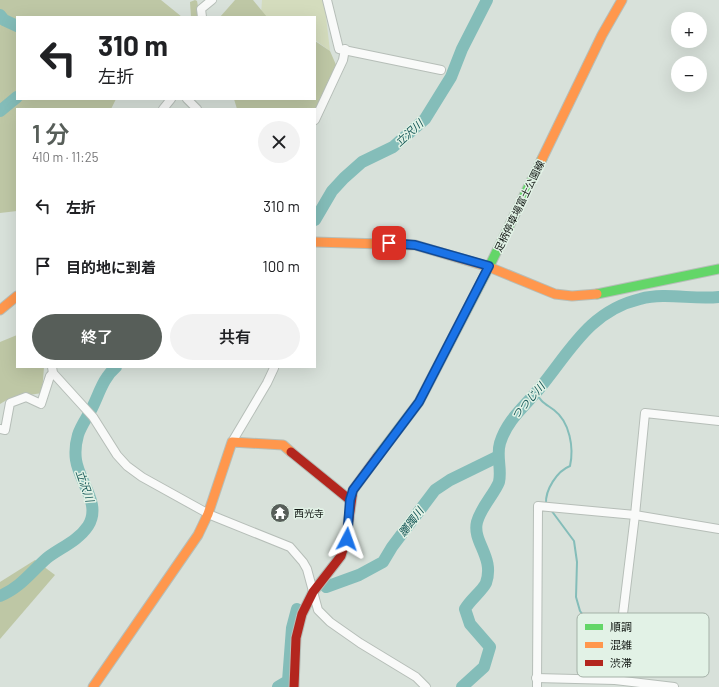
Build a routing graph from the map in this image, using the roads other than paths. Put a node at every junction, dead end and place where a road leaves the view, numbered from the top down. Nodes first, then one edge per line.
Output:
1 (212, 0) edge
2 (327, 0) edge
3 (622, 0) edge
4 (202, 16) edge
5 (345, 49) junction
6 (441, 70) dead end
7 (170, 100) edge
8 (188, 100) edge
9 (164, 108) edge
10 (196, 108) edge
11 (316, 118) edge
12 (316, 242) edge
13 (489, 266) junction
14 (719, 270) edge
15 (16, 297) edge
16 (0, 310) edge
17 (274, 368) dead end
18 (53, 370) edge
19 (719, 420) edge
20 (0, 429) edge
21 (232, 442) junction
22 (350, 500) junction
23 (207, 514) junction
24 (635, 515) junction
25 (719, 529) edge
26 (312, 592) junction
27 (623, 613) edge
28 (615, 677) edge
29 (536, 678) junction
30 (615, 680) junction
31 (93, 687) edge
32 (294, 687) edge
33 (426, 687) edge
34 (537, 687) edge
35 (674, 687) edge

1 - 4 street
2 - 5 street
3 - 13 street, 足柄停車場富士公園線
5 - 6 street
5 - 11 street
7 - 9 street
8 - 10 street
12 - 13 street
13 - 14 street
13 - 22 street, 足柄停車場富士公園線
15 - 16 street
17 - 21 street
18 - 20 street
18 - 23 street
19 - 24 street
21 - 22 street
21 - 23 street
22 - 26 street, 足柄停車場富士公園線
23 - 26 street
23 - 31 street
24 - 25 street
24 - 27 street
24 - 29 street
26 - 32 street, 足柄停車場富士公園線
26 - 33 street
28 - 30 street
29 - 30 street
29 - 34 street
30 - 35 street

